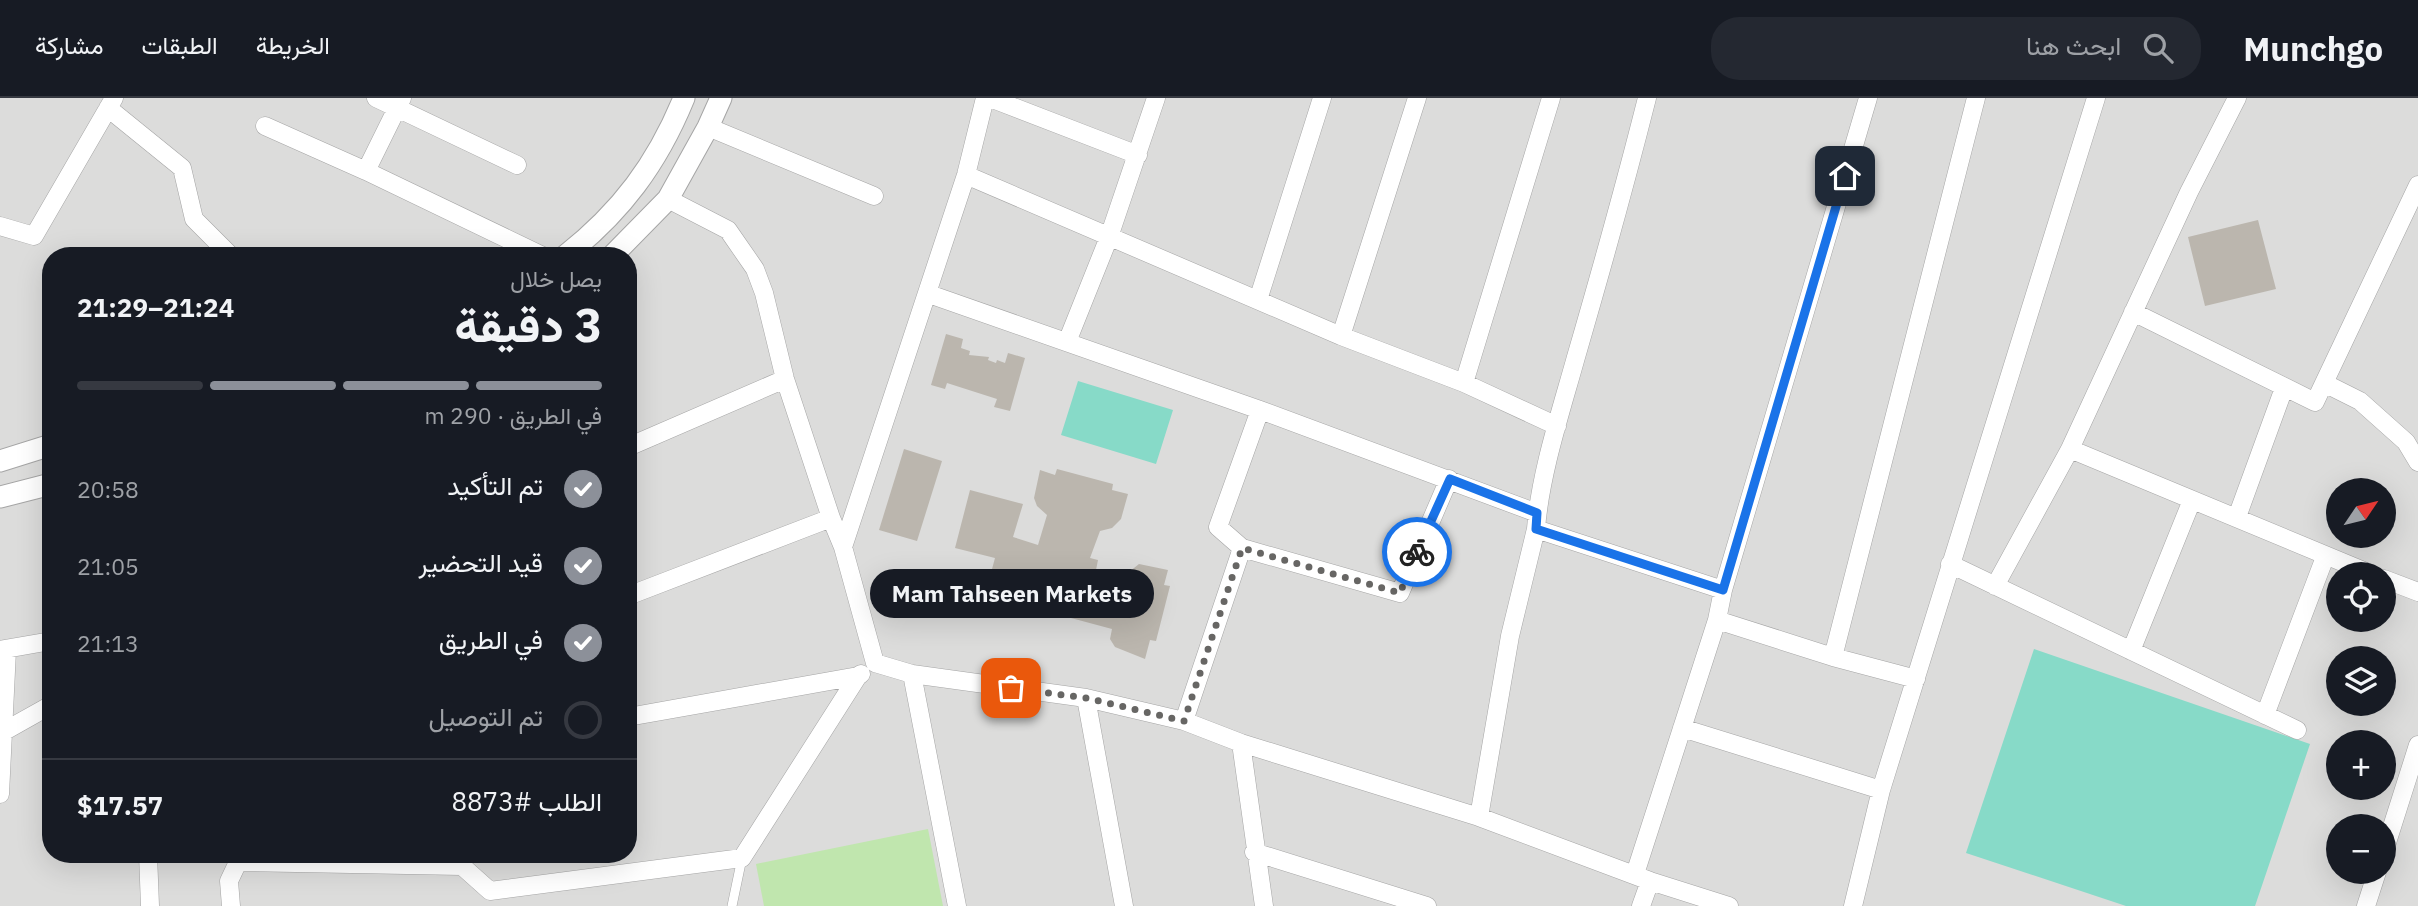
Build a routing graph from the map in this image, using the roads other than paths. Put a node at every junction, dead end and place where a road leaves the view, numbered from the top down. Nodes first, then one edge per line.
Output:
1 (376, 98) edge
2 (684, 98) edge
3 (722, 98) edge
4 (988, 98) edge
5 (1156, 98) edge
6 (1321, 98) edge
7 (1417, 98) edge
8 (1551, 98) edge
9 (1647, 98) edge
10 (1868, 98) edge
11 (1976, 98) edge
12 (2096, 98) edge
13 (2237, 98) edge
14 (111, 103) edge
15 (400, 103) edge
16 (265, 127) dead end
17 (708, 127) junction
18 (1138, 155) junction
19 (517, 165) dead end
20 (366, 171) junction
21 (966, 175) junction
22 (2418, 185) edge
23 (874, 196) dead end
24 (668, 199) junction
25 (0, 226) edge
26 (1109, 237) junction
27 (222, 247) edge
28 (524, 247) edge
29 (576, 247) edge
30 (621, 247) edge
31 (929, 294) junction
32 (1258, 300) junction
33 (2133, 312) junction
34 (1341, 336) junction
35 (1067, 342) junction
36 (785, 379) junction
37 (1464, 383) junction
38 (2324, 383) junction
39 (2284, 388) junction
40 (1260, 410) junction
41 (1556, 426) junction
42 (637, 443) edge
43 (42, 449) edge
44 (2070, 449) junction
45 (0, 461) edge
46 (2418, 462) edge
47 (1450, 479) junction
48 (42, 486) edge
49 (0, 497) edge
50 (2192, 500) junction
51 (2237, 517) junction
52 (831, 519) junction
53 (1536, 521) junction
54 (843, 547) junction
55 (1242, 548) junction
56 (2325, 556) junction
57 (2340, 562) edge
58 (1950, 564) junction
59 (2396, 584) edge
60 (1995, 586) junction
61 (1723, 590) junction
62 (637, 592) edge
63 (2418, 592) edge
64 (1717, 620) junction
65 (42, 643) edge
66 (3, 650) edge
67 (2131, 650) junction
68 (1833, 657) junction
69 (876, 663) junction
70 (912, 674) junction
71 (858, 676) junction
72 (1916, 679) junction
73 (1086, 698) junction
74 (42, 710) edge
75 (637, 715) edge
76 (2265, 715) junction
77 (1184, 721) junction
78 (1682, 728) junction
79 (2297, 730) dead end
80 (3, 732) junction
81 (1241, 743) junction
82 (2418, 745) edge
83 (1881, 790) junction
84 (0, 794) edge
85 (2396, 814) edge
86 (1479, 817) junction
87 (1254, 852) junction
88 (742, 858) junction
89 (148, 863) edge
90 (238, 863) edge
91 (294, 863) edge
92 (1643, 877) junction
93 (2373, 884) edge
94 (150, 906) edge
95 (231, 906) edge
96 (732, 906) edge
97 (957, 906) edge
98 (1124, 906) edge
99 (1264, 906) edge
100 (1427, 906) edge
101 (1641, 906) edge
102 (1729, 906) edge
103 (1853, 906) edge
104 (2366, 906) edge

1 - 15 street
2 - 29 street
3 - 17 street
4 - 18 street
4 - 21 street
5 - 18 street
6 - 32 street
7 - 34 street
8 - 37 street
9 - 41 street
10 - 61 street
11 - 68 street
12 - 58 street
13 - 33 street
14 - 25 street
14 - 27 street
15 - 19 street
15 - 20 street
16 - 20 street
17 - 23 street
17 - 24 street
18 - 26 street
20 - 28 street
21 - 26 street
21 - 31 street
22 - 38 street
24 - 30 street
24 - 36 street
26 - 32 street
26 - 35 street
31 - 35 street
31 - 54 street
32 - 34 street
33 - 39 street
33 - 44 street
34 - 37 street
35 - 40 street
36 - 42 street
36 - 52 street
37 - 41 street
38 - 39 street
38 - 46 street
39 - 51 street
40 - 47 street
40 - 55 street
41 - 53 street
43 - 45 street
44 - 50 street
44 - 60 street
47 - 53 street
47 - 55 street
48 - 49 street
50 - 51 street
50 - 67 street
51 - 56 street
52 - 54 street
52 - 62 street
53 - 61 street
53 - 86 street
54 - 69 street
55 - 77 street
56 - 57 street
56 - 76 street
58 - 60 street
58 - 72 street
59 - 63 street
60 - 67 street
61 - 64 street
64 - 68 street
64 - 78 street
65 - 66 street
66 - 80 street
67 - 76 street
68 - 72 street
69 - 70 street
69 - 71 street
70 - 73 street
70 - 97 street
71 - 75 street
71 - 88 street
72 - 83 street
73 - 77 street
73 - 98 street
74 - 80 street
76 - 79 street
77 - 81 street
78 - 83 street
78 - 92 street
80 - 84 street
81 - 86 street
81 - 87 street
82 - 85 street
83 - 103 street
86 - 92 street
87 - 99 street
87 - 100 street
88 - 91 street
88 - 96 lane
89 - 94 street
90 - 95 street
92 - 101 street
92 - 102 street
93 - 104 street

